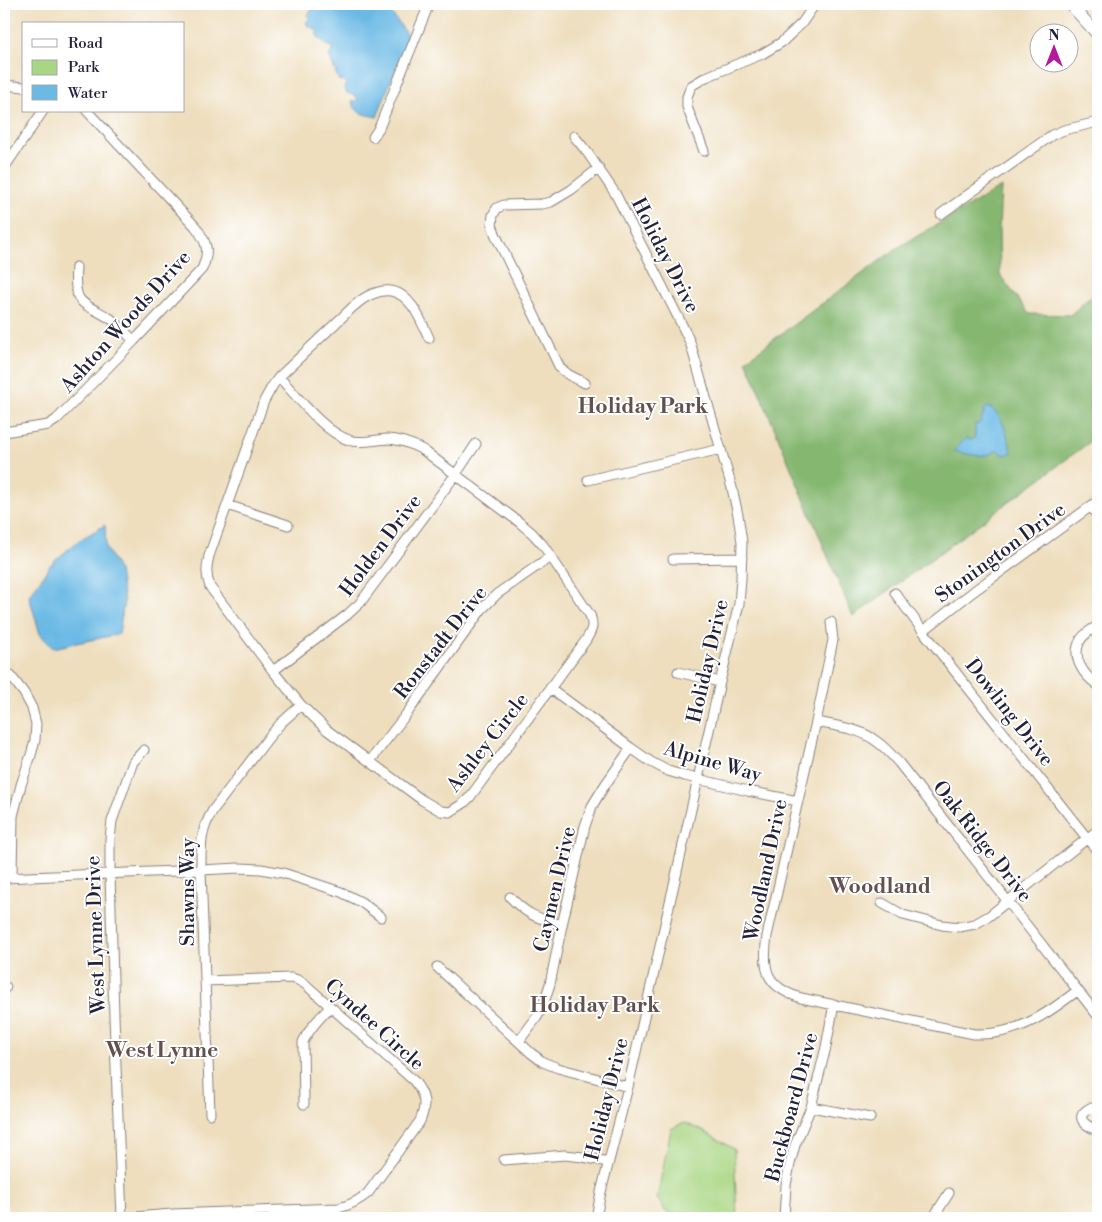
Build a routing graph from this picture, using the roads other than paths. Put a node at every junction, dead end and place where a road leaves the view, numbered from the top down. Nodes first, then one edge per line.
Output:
1 (429, 4) edge
2 (815, 4) edge
3 (1070, 4) edge
4 (1098, 35) edge
5 (4, 85) edge
6 (22, 87) edge
7 (42, 112) edge
8 (89, 112) edge
9 (1098, 122) edge
10 (574, 136) dead end
11 (373, 138) dead end
12 (704, 150) dead end
13 (4, 168) edge
14 (599, 168) junction
15 (941, 214) dead end
16 (76, 267) dead end
17 (429, 338) dead end
18 (134, 341) junction
19 (280, 377) junction
20 (585, 383) dead end
21 (4, 432) edge
22 (476, 444) dead end
23 (721, 449) junction
24 (456, 474) junction
25 (588, 480) dead end
26 (1095, 504) edge
27 (227, 505) junction
28 (1098, 517) edge
29 (288, 525) dead end
30 (550, 557) junction
31 (742, 558) junction
32 (673, 559) dead end
33 (895, 593) dead end
34 (831, 622) dead end
35 (1098, 625) edge
36 (923, 631) junction
37 (4, 670) edge
38 (274, 671) junction
39 (678, 672) dead end
40 (720, 682) junction
41 (1098, 685) edge
42 (550, 688) junction
43 (301, 705) junction
44 (816, 722) junction
45 (631, 748) junction
46 (144, 750) dead end
47 (370, 761) junction
48 (698, 779) junction
49 (798, 801) junction
50 (1098, 830) edge
51 (1087, 838) junction
52 (1098, 852) edge
53 (201, 870) junction
54 (110, 874) junction
55 (8, 878) edge
56 (510, 897) dead end
57 (1008, 901) junction
58 (882, 903) dead end
59 (381, 917) dead end
60 (562, 924) junction
61 (437, 967) dead end
62 (205, 981) junction
63 (1077, 991) junction
64 (834, 1004) junction
65 (330, 1007) junction
66 (1098, 1016) edge
67 (519, 1041) junction
68 (628, 1088) junction
69 (304, 1104) dead end
70 (811, 1107) junction
71 (1098, 1110) edge
72 (210, 1114) dead end
73 (870, 1118) dead end
74 (1098, 1131) edge
75 (504, 1160) dead end
76 (608, 1162) junction
77 (949, 1193) dead end
78 (318, 1214) edge
79 (122, 1218) edge
80 (596, 1218) edge
81 (784, 1218) edge
82 (933, 1218) edge

1 - 11 street
2 - 12 street
3 - 4 main road
5 - 6 street
7 - 13 street
8 - 18 street, Ashton Woods Drive
9 - 15 street
10 - 14 street, Holiday Drive
14 - 20 street
14 - 23 street, Holiday Drive
16 - 18 street
17 - 19 street, Ashley Circle
18 - 21 street, Ashton Woods Drive
19 - 24 street, Ashley Circle
19 - 27 street, Ashley Circle
22 - 24 street, Holden Drive
23 - 25 street
23 - 31 street, Holiday Drive
24 - 30 street, Ashley Circle
24 - 38 street, Holden Drive
26 - 28 street
26 - 36 street, Stonington Drive
27 - 29 street
27 - 38 street, Ashley Circle
30 - 42 street, Ashley Circle
30 - 47 street, Ronstadt Drive
31 - 32 street
31 - 40 street, Holiday Drive
33 - 36 street, Dowling Drive
34 - 44 street, Woodland Drive
35 - 41 street
36 - 51 street, Dowling Drive
37 - 55 street
38 - 43 street, Ashley Circle
39 - 40 street
40 - 48 street, Holiday Drive
42 - 45 street, Alpine Way
42 - 47 street, Ashley Circle
43 - 47 street, Ashley Circle
43 - 53 street, Shawns Way
44 - 49 street, Woodland Drive
44 - 57 street, Oak Ridge Drive
45 - 48 street, Alpine Way
45 - 60 street, Caymen Drive
46 - 54 street, West Lynne Drive
48 - 49 street, Alpine Way
48 - 68 street, Holiday Drive
49 - 64 street, Woodland Drive
50 - 51 street
51 - 52 street, Dowling Drive
51 - 57 street
53 - 54 street
53 - 59 street
53 - 62 street, Shawns Way
54 - 55 street
54 - 79 street, West Lynne Drive
56 - 60 street
57 - 58 street
57 - 63 street, Oak Ridge Drive
60 - 67 street, Caymen Drive
61 - 67 street
62 - 65 street, Cyndee Circle
62 - 72 street, Shawns Way
63 - 64 street, Woodland Drive
63 - 66 street, Oak Ridge Drive
64 - 70 street, Buckboard Drive
65 - 69 street
65 - 78 street, Cyndee Circle
67 - 68 street
68 - 76 street, Holiday Drive
70 - 73 street
70 - 81 street, Buckboard Drive
71 - 74 street
75 - 76 street
76 - 80 street, Holiday Drive
77 - 82 street
78 - 79 street, Cyndee Circle

